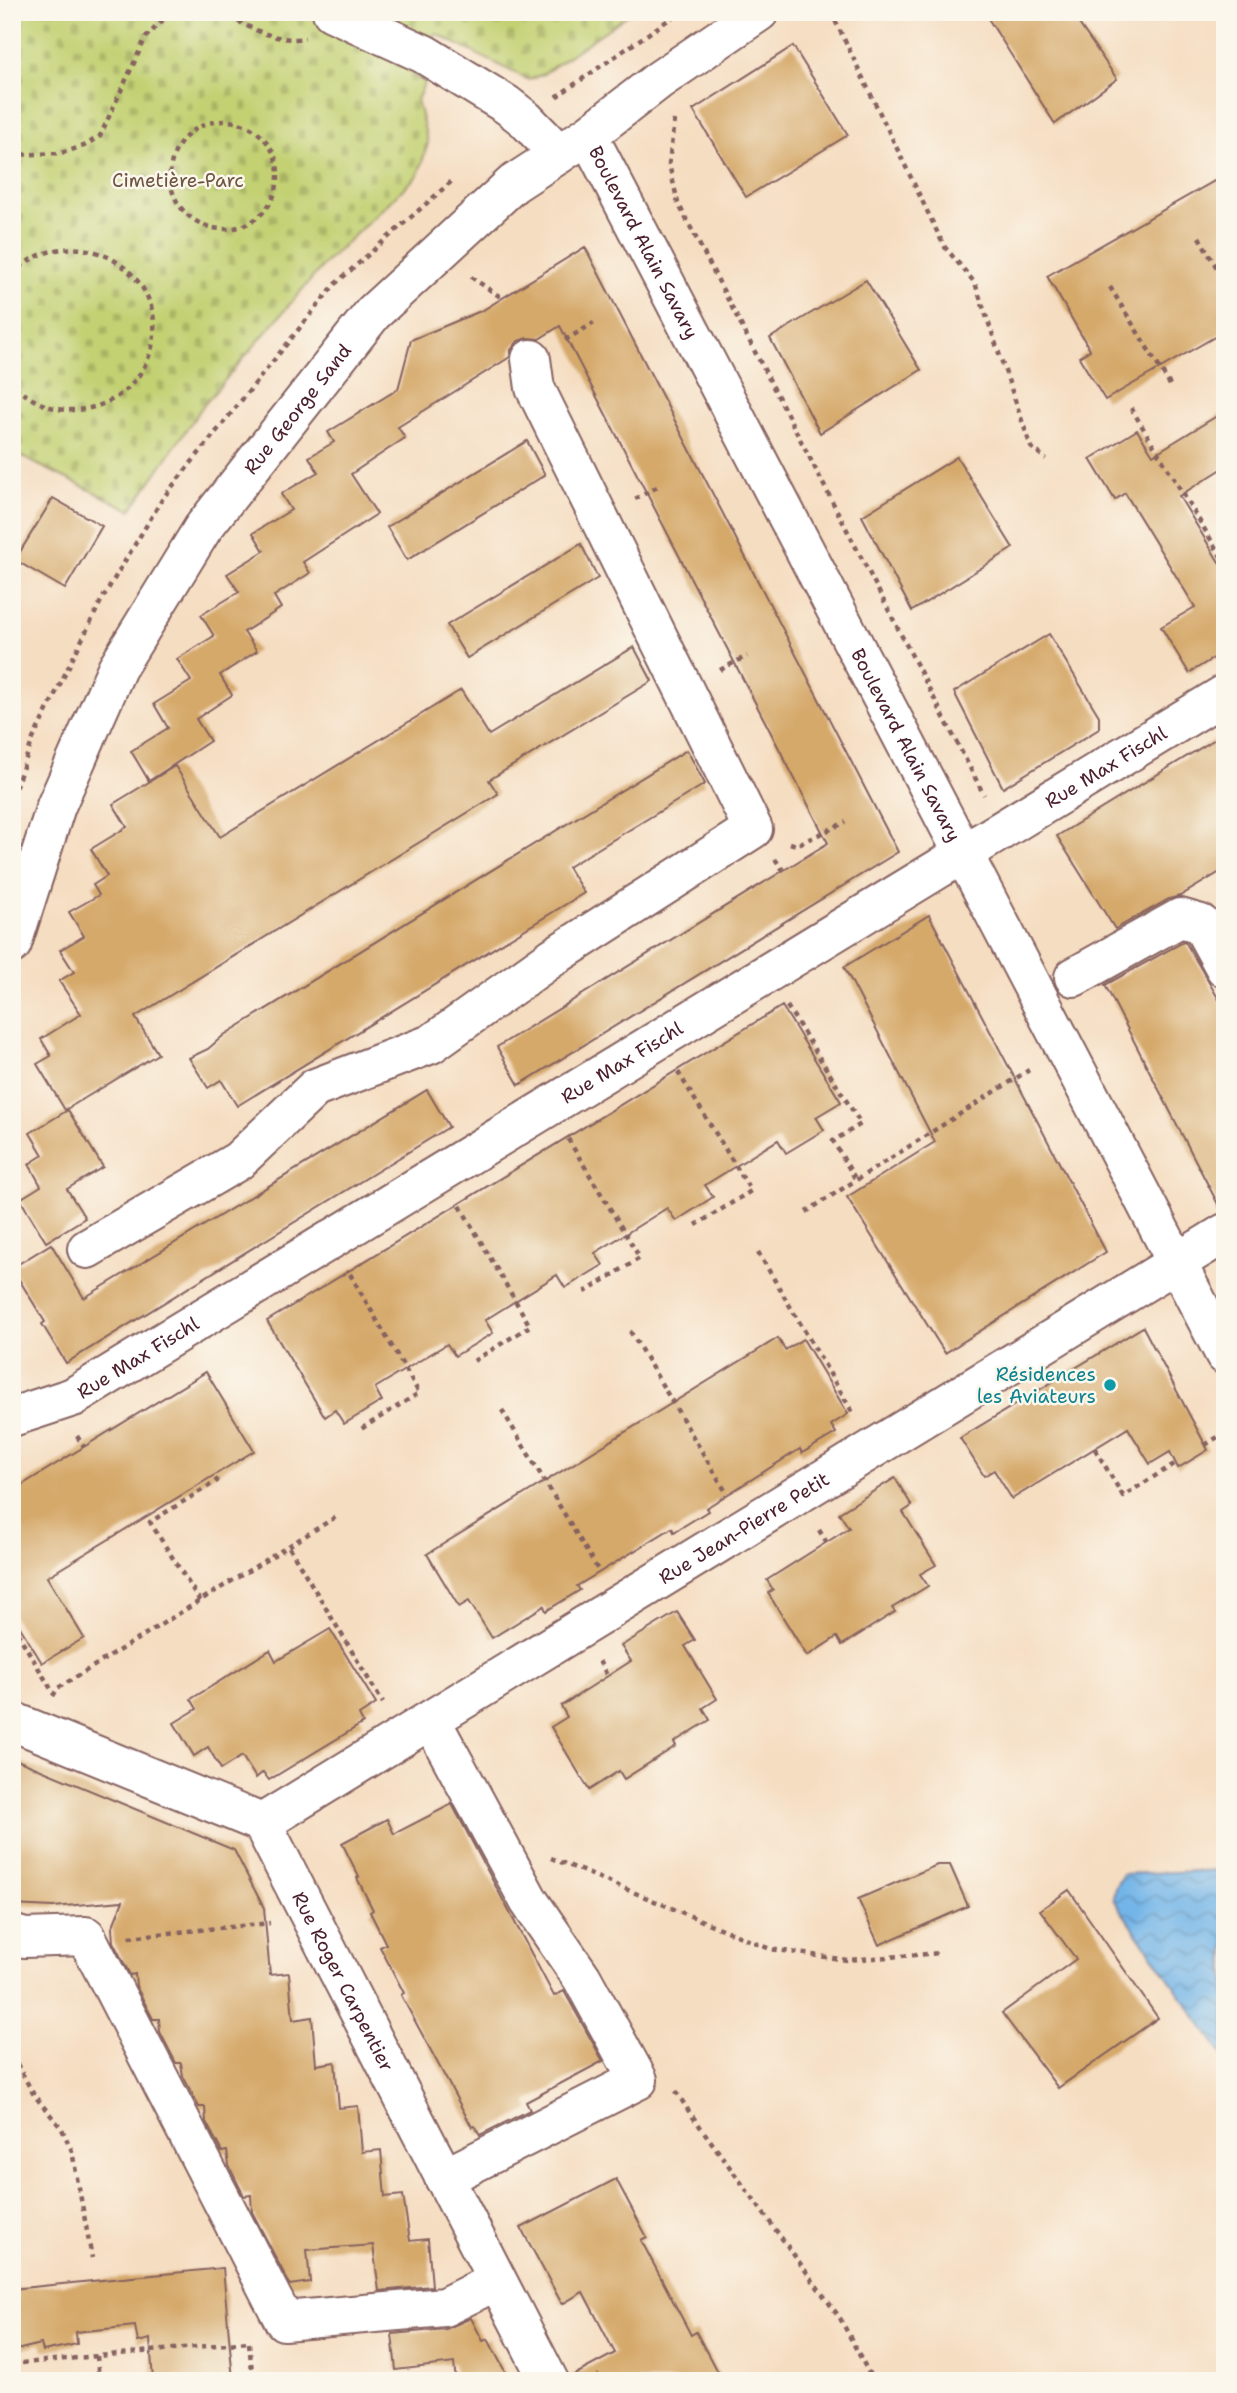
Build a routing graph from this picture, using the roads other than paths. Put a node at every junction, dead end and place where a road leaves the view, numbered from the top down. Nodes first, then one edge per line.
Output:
1 (759, 12) edge
2 (378, 21) edge
3 (321, 25) edge
4 (574, 144) junction
5 (531, 359) dead end
6 (1225, 694) edge
7 (962, 853) junction
8 (1213, 916) edge
9 (12, 944) edge
10 (1225, 968) edge
11 (1074, 977) dead end
12 (1225, 1233) edge
13 (87, 1249) dead end
14 (1176, 1261) junction
15 (1225, 1355) edge
16 (12, 1417) edge
17 (430, 1720) junction
18 (20, 1724) edge
19 (262, 1824) junction
20 (12, 1934) edge
21 (444, 2178) junction
22 (496, 2281) junction
23 (549, 2381) edge

1 - 4 street, Rue George Sand
2 - 3 street, Boulevard Alain Savary
2 - 4 street, Boulevard Alain Savary
4 - 7 street, Boulevard Alain Savary
4 - 9 street, Rue George Sand
5 - 13 street
6 - 7 street, Rue Max Fischl
7 - 14 street, Boulevard Alain Savary
7 - 16 street, Rue Max Fischl
8 - 10 street
8 - 11 street
12 - 14 street, Rue Jean-Pierre Petit
14 - 15 street, Boulevard Alain Savary
14 - 17 street, Rue Jean-Pierre Petit
17 - 19 street, Rue Jean-Pierre Petit
17 - 21 street
18 - 19 street
19 - 21 street, Rue Roger Carpentier
20 - 22 street
21 - 22 street, Rue Roger Carpentier
22 - 23 street, Rue Roger Carpentier

